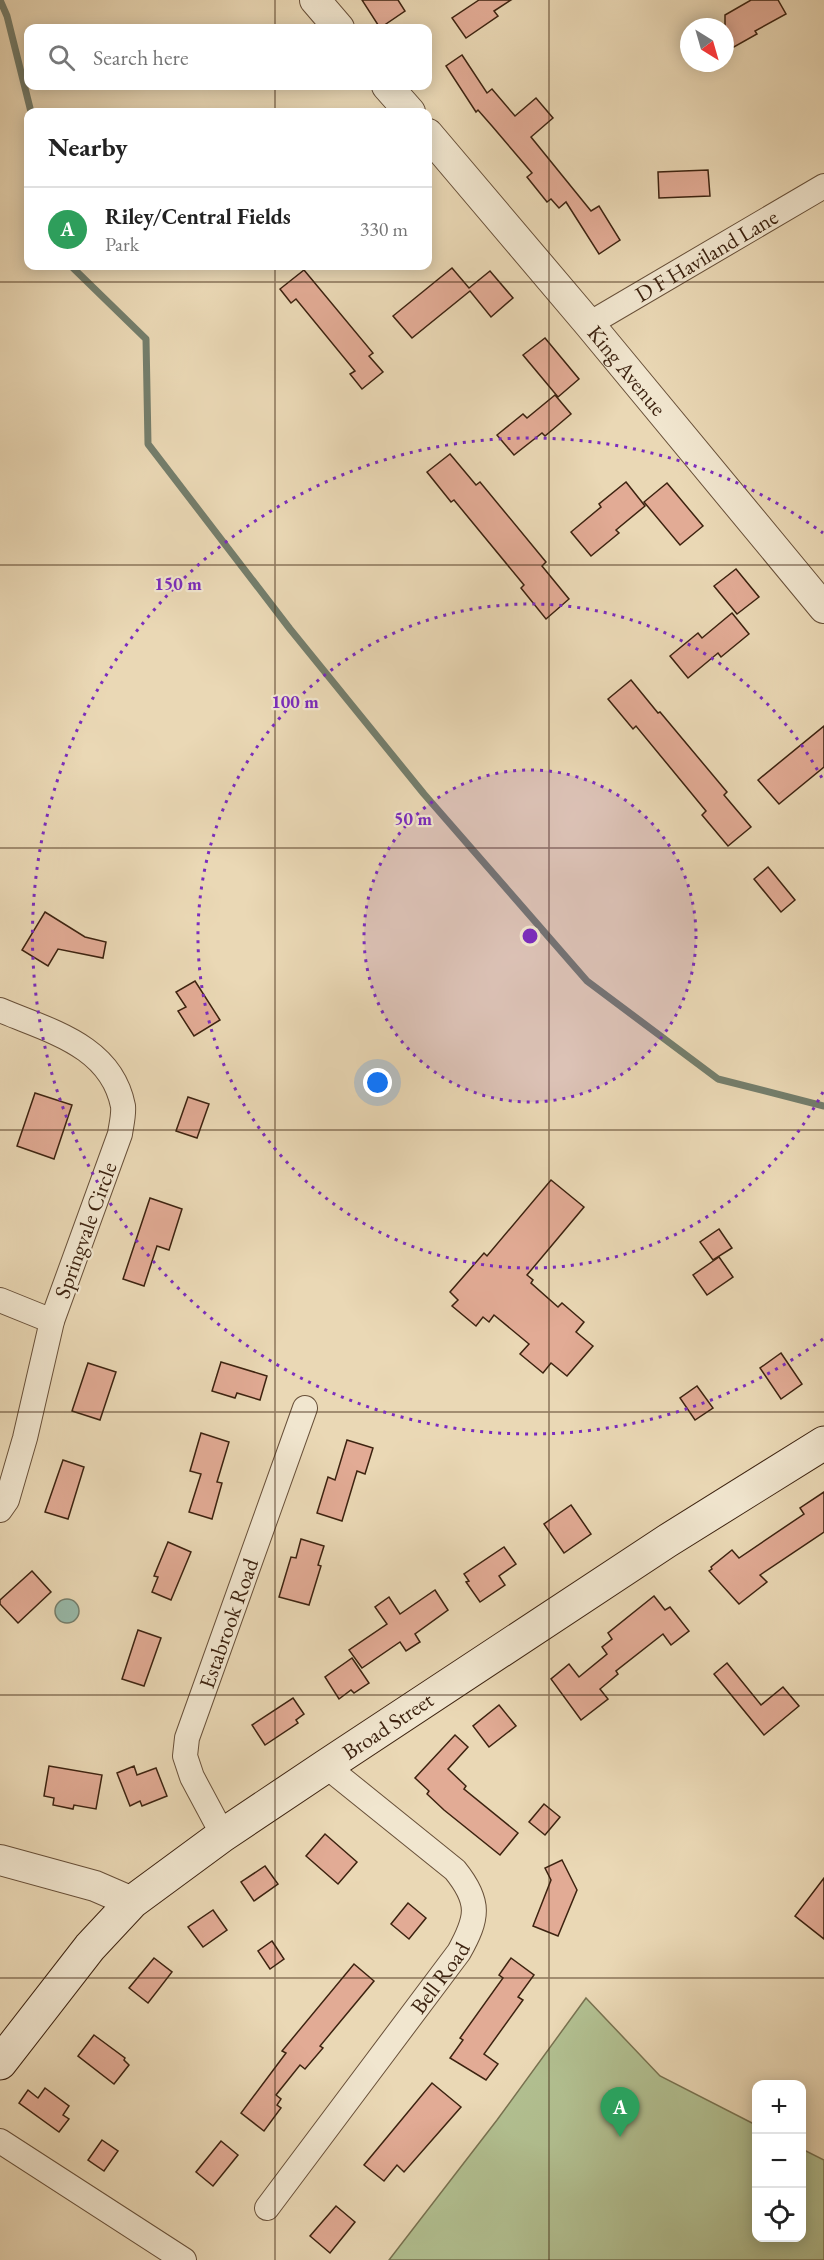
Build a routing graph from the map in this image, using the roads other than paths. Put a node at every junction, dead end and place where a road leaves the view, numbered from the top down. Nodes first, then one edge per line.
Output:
1 (315, 0) edge
2 (336, 24) edge
3 (391, 90) edge
4 (406, 108) edge
5 (432, 139) edge
6 (824, 186) edge
7 (589, 324) junction
8 (824, 608) edge
9 (0, 1010) edge
10 (0, 1300) edge
11 (52, 1321) junction
12 (306, 1408) dead end
13 (824, 1443) edge
14 (0, 1510) edge
15 (326, 1766) junction
16 (223, 1835) junction
17 (0, 1860) edge
18 (132, 1902) junction
19 (0, 2063) edge
20 (0, 2141) edge
21 (267, 2208) dead end
22 (184, 2260) edge

1 - 2 street
3 - 4 street
5 - 7 street, King Avenue
6 - 7 street, D F Haviland Lane
7 - 8 street, King Avenue
9 - 11 street, Springvale Circle
10 - 11 street
11 - 14 street, Springvale Circle
12 - 16 street, Estabrook Road
13 - 15 main road, Broad Street
15 - 16 main road, Broad Street
15 - 21 street, Bell Road
16 - 18 main road, Broad Street
17 - 18 street
18 - 19 main road, Broad Street
20 - 22 street

